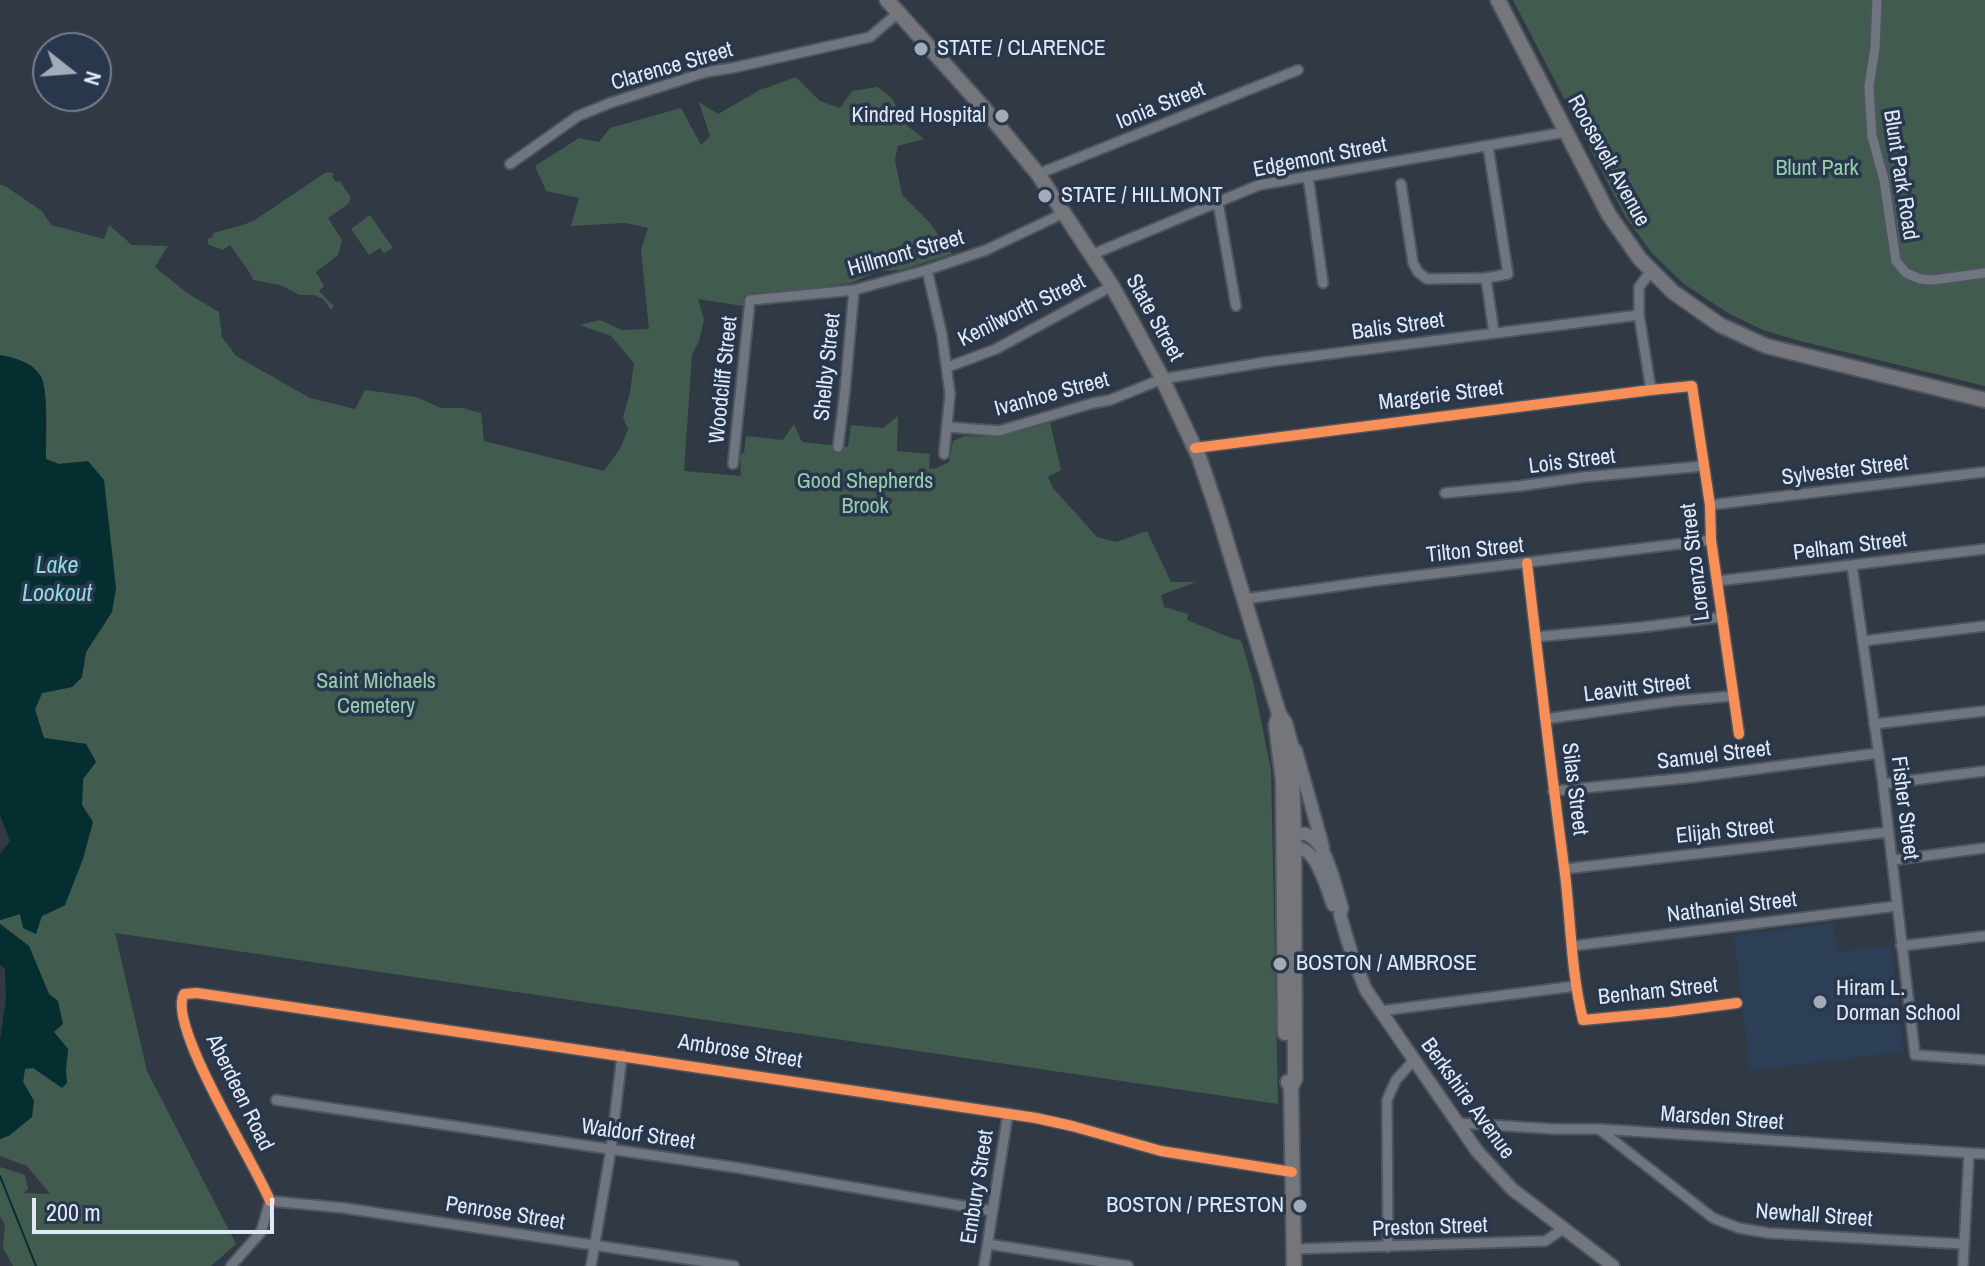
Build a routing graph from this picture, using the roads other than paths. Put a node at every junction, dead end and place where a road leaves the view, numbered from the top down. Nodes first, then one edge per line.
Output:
1 (887, 0) edge
2 (1498, 0) edge
3 (1877, 0) edge
4 (898, 13) junction
5 (1298, 70) dead end
6 (1566, 132) junction
7 (1488, 146) junction
8 (510, 164) dead end
9 (1038, 174) junction
10 (1308, 176) junction
11 (1401, 184) dead end
12 (1218, 203) junction
13 (1064, 213) junction
14 (1091, 255) junction
15 (927, 270) junction
16 (1651, 271) junction
17 (1985, 273) edge
18 (1486, 278) junction
19 (1323, 283) dead end
20 (1112, 286) junction
21 (854, 290) junction
22 (750, 300) joint
23 (1236, 306) dead end
24 (1639, 315) junction
25 (1494, 333) junction
26 (948, 367) junction
27 (1162, 379) junction
28 (1692, 386) joint
29 (1651, 390) junction
30 (1985, 400) edge
31 (947, 427) junction
32 (838, 447) dead end
33 (1195, 448) junction
34 (944, 454) dead end
35 (733, 464) dead end
36 (1704, 466) junction
37 (1985, 472) edge
38 (1445, 493) dead end
39 (1710, 505) junction
40 (1711, 540) junction
41 (1985, 549) edge
42 (1527, 563) junction
43 (1852, 566) junction
44 (1718, 581) junction
45 (1244, 599) junction
46 (1723, 617) junction
47 (1985, 626) edge
48 (1535, 637) junction
49 (1863, 641) junction
50 (1733, 696) junction
51 (1985, 711) edge
52 (1279, 714) junction
53 (1545, 719) junction
54 (1874, 724) junction
55 (1739, 734) dead end
56 (1291, 745) junction
57 (1879, 753) junction
58 (1985, 771) edge
59 (1883, 784) junction
60 (1553, 791) junction
61 (1889, 832) junction
62 (1289, 842) junction
63 (1985, 848) edge
64 (1325, 854) junction
65 (1893, 860) junction
66 (1564, 869) junction
67 (1897, 906) junction
68 (1340, 915) junction
69 (1985, 936) edge
70 (1572, 946) junction
71 (1901, 946) junction
72 (1576, 986) junction
73 (181, 999) joint
74 (1737, 1003) dead end
75 (1380, 1011) junction
76 (1583, 1020) joint
77 (622, 1055) junction
78 (1985, 1060) edge
79 (1413, 1061) junction
80 (276, 1100) dead end
81 (1008, 1113) junction
82 (1457, 1123) junction
83 (1599, 1129) junction
84 (611, 1149) junction
85 (1969, 1154) junction
86 (1985, 1154) edge
87 (1292, 1172) junction
88 (270, 1201) junction
89 (993, 1211) junction
90 (1563, 1229) junction
91 (988, 1244) junction
92 (1963, 1244) junction
93 (594, 1246) junction
94 (1388, 1247) junction
95 (1294, 1249) junction
96 (231, 1266) edge
97 (591, 1266) edge
98 (734, 1266) edge
99 (984, 1266) edge
100 (1128, 1266) edge
101 (1294, 1266) edge
102 (1613, 1266) edge
103 (1963, 1266) edge

1 - 4 main road, State Street
2 - 6 main road, Roosevelt Avenue
3 - 17 street, Blunt Park Road
4 - 8 street, Clarence Street
4 - 9 main road, State Street
5 - 9 street, Ionia Street
6 - 7 street, Edgemont Street
6 - 16 main road, Roosevelt Avenue
7 - 10 street, Edgemont Street
7 - 18 street
9 - 13 main road, State Street
10 - 12 street, Edgemont Street
10 - 19 street
11 - 18 street
12 - 14 street, Edgemont Street
12 - 23 street
13 - 14 main road, State Street
13 - 15 street, Hillmont Street
14 - 20 main road, State Street
15 - 21 street, Hillmont Street
15 - 26 street
16 - 24 street
16 - 30 main road, Roosevelt Avenue
18 - 25 street
20 - 26 street, Kenilworth Street
20 - 27 main road, State Street
21 - 22 street, Hillmont Street
21 - 32 street, Shelby Street
22 - 35 street, Woodcliff Street
24 - 25 street, Balis Street
24 - 29 street
25 - 27 street, Balis Street
26 - 31 street
27 - 31 street, Ivanhoe Street
27 - 33 main road, State Street
28 - 29 street, Margerie Street
28 - 36 street, Lorenzo Street
29 - 33 street, Margerie Street
31 - 34 street
33 - 45 main road, State Street
36 - 38 street, Lois Street
36 - 39 street, Lorenzo Street
37 - 39 street, Sylvester Street
39 - 40 street, Lorenzo Street
40 - 42 street, Tilton Street
40 - 44 street, Lorenzo Street
41 - 43 street, Pelham Street
42 - 45 street, Tilton Street
42 - 48 street, Silas Street
43 - 44 street, Pelham Street
43 - 49 street, Fisher Street
44 - 46 street, Lorenzo Street
45 - 52 main road, State Street
46 - 48 street
46 - 50 street, Lorenzo Street
47 - 49 street
48 - 53 street, Silas Street
49 - 54 street, Fisher Street
50 - 53 street, Leavitt Street
50 - 55 street, Lorenzo Street
51 - 54 street
52 - 56 main road, State Street
52 - 62 main road, State Street
53 - 60 street, Silas Street
54 - 57 street, Fisher Street
56 - 62 main road, State Street
56 - 64 main road, Berkshire Avenue
57 - 59 street, Fisher Street
57 - 60 street, Samuel Street
58 - 59 street
59 - 61 street, Fisher Street
60 - 66 street, Silas Street
61 - 65 street, Fisher Street
61 - 66 street, Elijah Street
62 - 64 main road
62 - 68 main road, Berkshire Avenue
62 - 87 main road
63 - 65 street
64 - 68 main road, Berkshire Avenue
65 - 67 street, Fisher Street
66 - 70 street, Silas Street
67 - 70 street, Nathaniel Street
67 - 71 street, Fisher Street
68 - 75 main road, Berkshire Avenue
69 - 71 street
70 - 72 street, Silas Street
71 - 78 street, Fisher Street
72 - 75 street
72 - 76 street, Silas Street
73 - 77 street, Ambrose Street
73 - 88 street, Aberdeen Road
74 - 76 street, Benham Street
75 - 79 main road, Berkshire Avenue
77 - 81 street, Ambrose Street
77 - 84 street
79 - 82 main road, Berkshire Avenue
79 - 94 street
80 - 84 street, Waldorf Street
81 - 87 street, Ambrose Street
81 - 89 street, Embury Street
82 - 83 street, Marsden Street
82 - 90 main road, Berkshire Avenue
83 - 85 street, Marsden Street
83 - 92 street, Newhall Street
84 - 89 street, Waldorf Street
84 - 93 street
85 - 86 street, Marsden Street
85 - 92 street
87 - 95 main road
88 - 93 street, Penrose Street
88 - 96 street
89 - 91 street, Embury Street
90 - 94 street, Preston Street
90 - 102 main road, Berkshire Avenue
91 - 99 street, Embury Street
91 - 100 street
92 - 103 street
93 - 97 street
93 - 98 street, Penrose Street
94 - 95 street, Preston Street
95 - 101 main road

